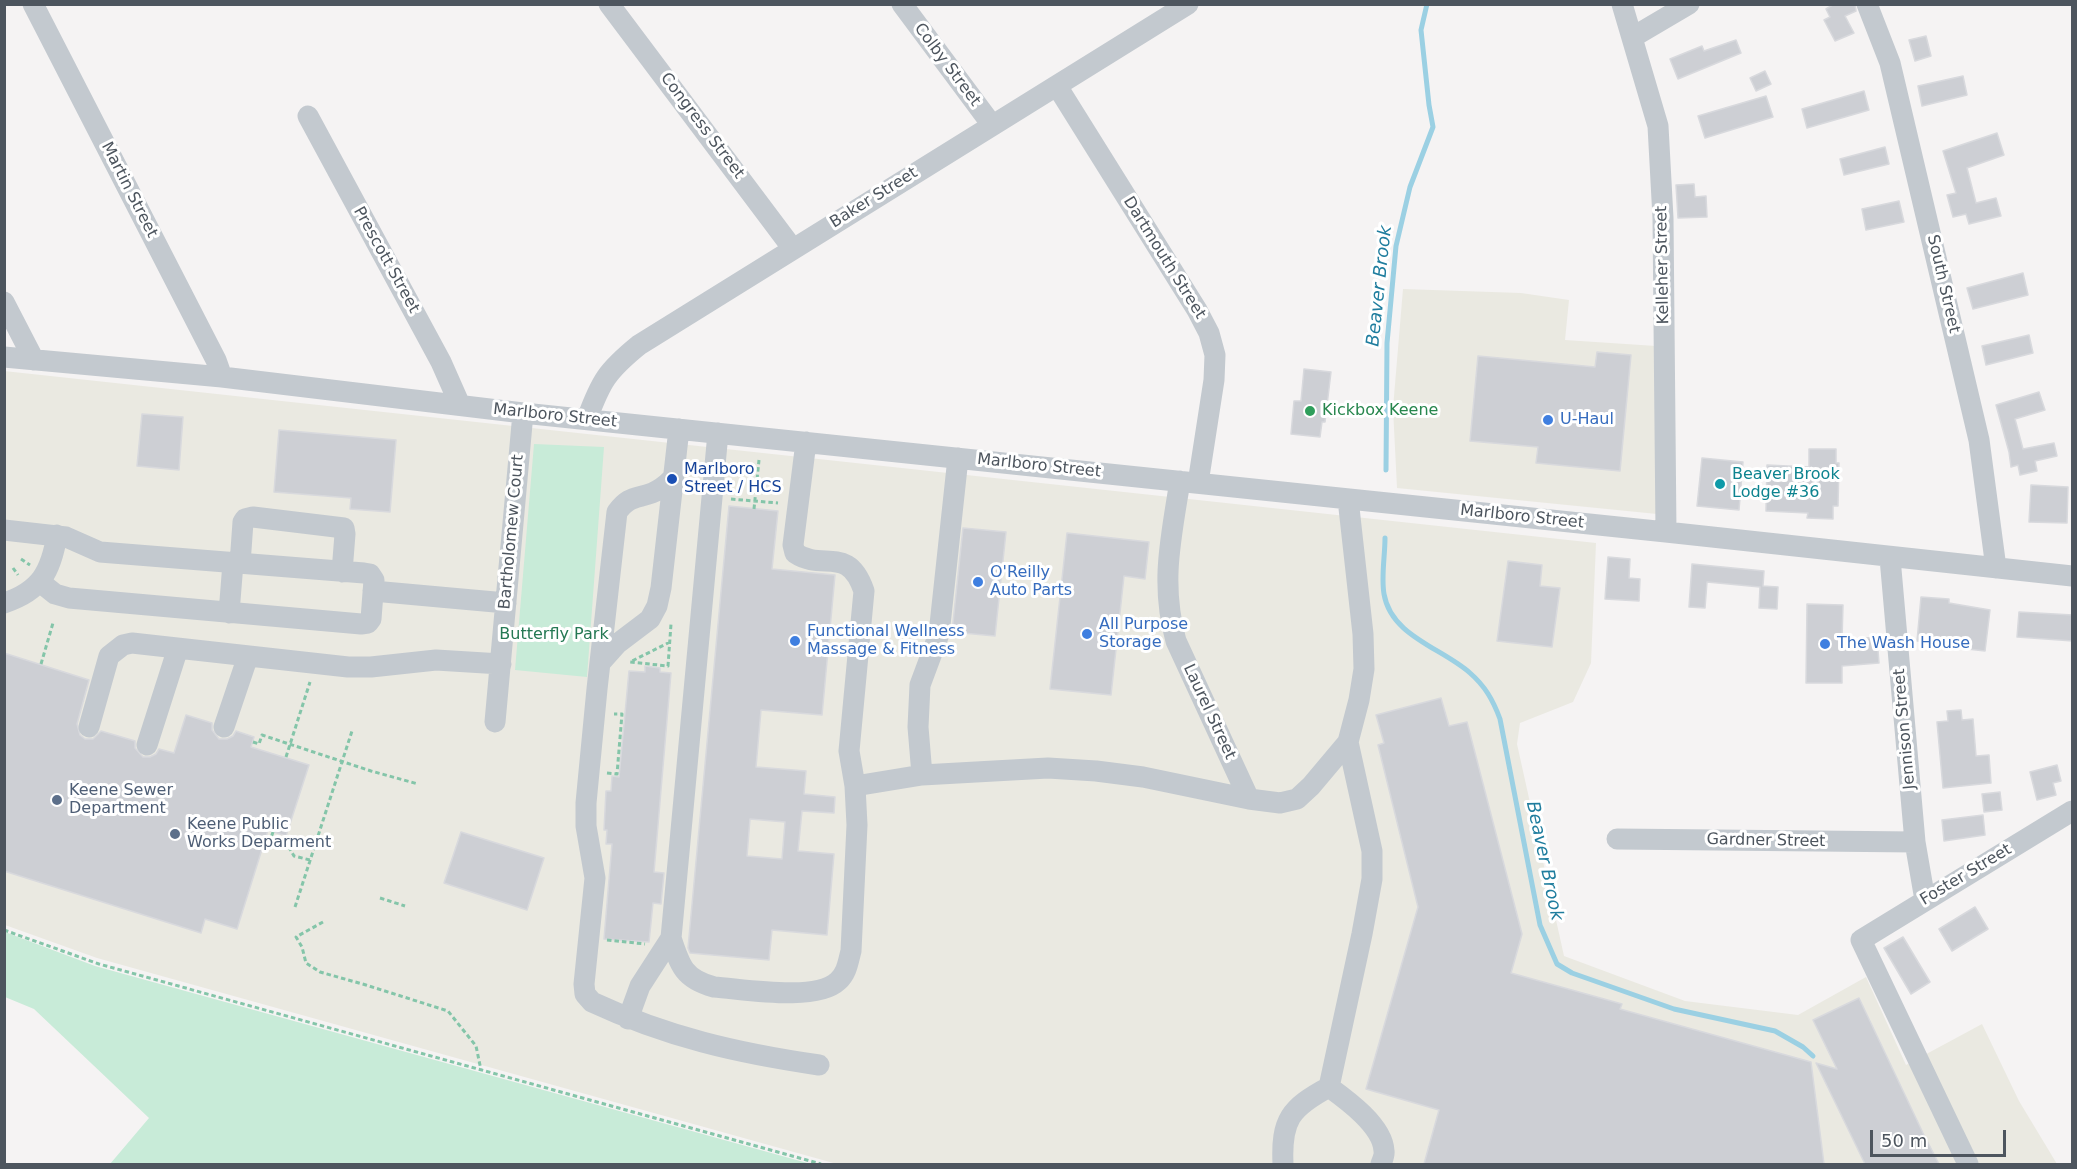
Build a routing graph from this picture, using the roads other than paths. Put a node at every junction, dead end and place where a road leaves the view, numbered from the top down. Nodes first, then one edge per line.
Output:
1 (33, 4) edge
2 (609, 4) edge
3 (902, 4) edge
4 (1188, 4) edge
5 (1622, 4) edge
6 (1689, 4) edge
7 (1868, 4) edge
8 (1161, 12) edge
9 (1633, 37) junction
10 (1057, 86) junction
11 (308, 116) dead end
12 (992, 125) junction
13 (793, 249) junction
14 (4, 302) edge
15 (4, 357) edge
16 (34, 360) junction
17 (222, 377) junction
18 (460, 405) junction
19 (523, 413) junction
20 (587, 419) junction
21 (679, 429) junction
22 (718, 433) junction
23 (806, 442) junction
24 (958, 458) junction
25 (672, 478) junction
26 (1189, 482) junction
27 (1348, 499) junction
28 (4, 530) edge
29 (1666, 532) junction
30 (57, 536) junction
31 (1890, 558) junction
32 (236, 563) junction
33 (1996, 568) junction
34 (342, 572) junction
35 (2073, 576) edge
36 (40, 582) junction
37 (373, 591) junction
38 (4, 603) edge
39 (506, 603) junction
40 (229, 613) junction
41 (178, 648) junction
42 (248, 656) junction
43 (501, 663) junction
44 (600, 663) junction
45 (495, 722) dead end
46 (89, 727) dead end
47 (224, 727) dead end
48 (1348, 742) junction
49 (147, 745) dead end
50 (922, 776) junction
51 (855, 786) junction
52 (1249, 799) junction
53 (2073, 811) edge
54 (1617, 839) dead end
55 (1915, 842) junction
56 (1925, 900) junction
57 (662, 941) junction
58 (628, 1019) junction
59 (819, 1065) dead end
60 (1329, 1087) junction
61 (1283, 1164) edge
62 (1380, 1164) edge
63 (1968, 1164) edge

1 - 17 street, Martin Street
2 - 13 street, Congress Street
3 - 12 street, Colby Street
4 - 8 street, Baker Street
5 - 9 street, Kelleher Street
6 - 9 street
7 - 33 street, South Street
8 - 10 street, Baker Street
9 - 29 street, Kelleher Street
10 - 12 street, Baker Street
10 - 26 street, Dartmouth Street
11 - 18 street, Prescott Street
12 - 13 street, Baker Street
13 - 20 street, Baker Street
14 - 16 street
15 - 16 street, Marlboro Street
16 - 17 street, Marlboro Street
17 - 18 street, Marlboro Street
18 - 19 street, Marlboro Street
19 - 20 street, Marlboro Street
19 - 39 street, Bartholomew Court
20 - 21 street, Marlboro Street
21 - 22 street, Marlboro Street
21 - 25 street
22 - 23 street, Marlboro Street
22 - 57 street
23 - 24 street, Marlboro Street
23 - 51 street
24 - 26 street, Marlboro Street
24 - 50 street
25 - 44 street
25 - 44 street
26 - 27 street, Marlboro Street
26 - 52 street, Laurel Street
27 - 29 street, Marlboro Street
27 - 48 street
28 - 30 street
29 - 31 street, Marlboro Street
30 - 32 street
30 - 36 street
31 - 33 street, Marlboro Street
31 - 55 street, Jennison Street
32 - 34 street
32 - 34 street
32 - 40 street
33 - 35 street, Marlboro Street
34 - 37 street
36 - 38 street
36 - 40 street
37 - 39 street
37 - 40 street
39 - 43 street, Bartholomew Court
41 - 42 street
41 - 46 street
41 - 49 street
42 - 43 street
42 - 47 street
43 - 45 street, Bartholomew Court
44 - 58 street
48 - 52 street
48 - 60 street
50 - 51 street
50 - 52 street
51 - 57 street
53 - 56 street, Foster Street
54 - 55 street, Gardner Street
55 - 56 street, Jennison Street
56 - 63 street, Foster Street
57 - 58 street
58 - 59 street
60 - 61 street
60 - 62 street

